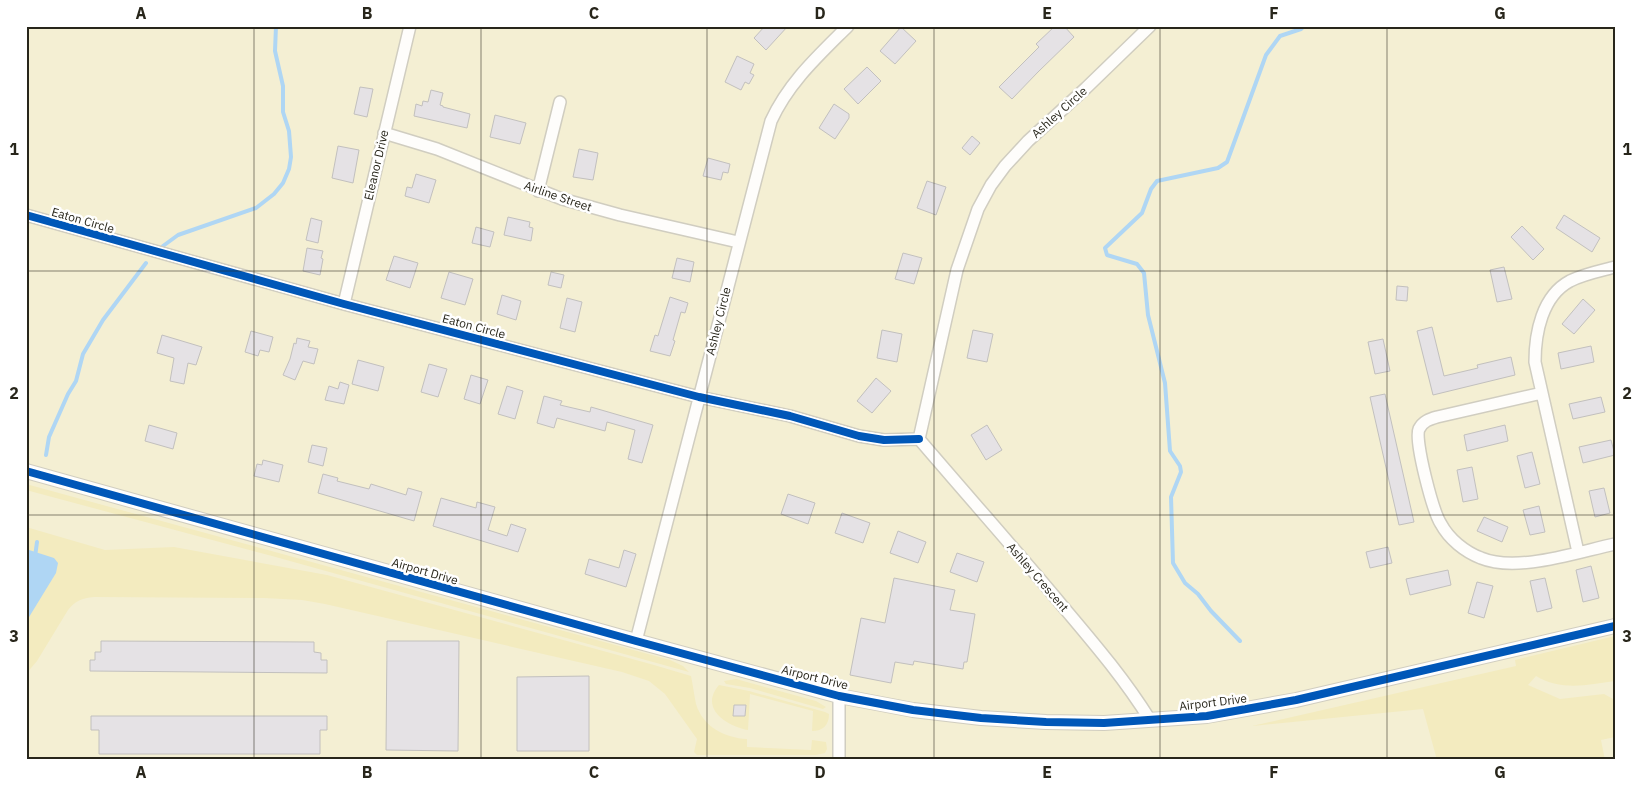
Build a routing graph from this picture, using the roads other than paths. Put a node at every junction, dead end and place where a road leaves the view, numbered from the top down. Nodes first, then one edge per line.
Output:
1 (410, 26) edge
2 (848, 26) edge
3 (1150, 26) edge
4 (560, 102) dead end
5 (384, 133) junction
6 (538, 190) junction
7 (26, 216) edge
8 (738, 242) junction
9 (1615, 267) edge
10 (344, 304) junction
11 (1542, 393) junction
12 (699, 397) junction
13 (919, 439) junction
14 (26, 471) edge
15 (1615, 544) edge
16 (1578, 552) junction
17 (1615, 626) edge
18 (636, 641) junction
19 (839, 696) junction
20 (1150, 720) junction
21 (840, 760) edge

1 - 5 street, Eleanor Drive
2 - 8 street, Ashley Circle
3 - 13 street, Ashley Circle
4 - 6 street
5 - 6 street, Airline Street
5 - 10 street, Eleanor Drive
6 - 8 street, Airline Street
7 - 10 street, Eaton Circle
8 - 12 street, Ashley Circle
9 - 11 street
10 - 12 street, Eaton Circle
11 - 16 street
11 - 16 street
12 - 13 street, Eaton Circle
12 - 18 street, Ashley Circle
13 - 20 street, Ashley Crescent
14 - 18 street, Airport Drive
15 - 16 street
17 - 20 street, Airport Drive
18 - 19 street, Airport Drive
19 - 20 street, Airport Drive
19 - 21 street

